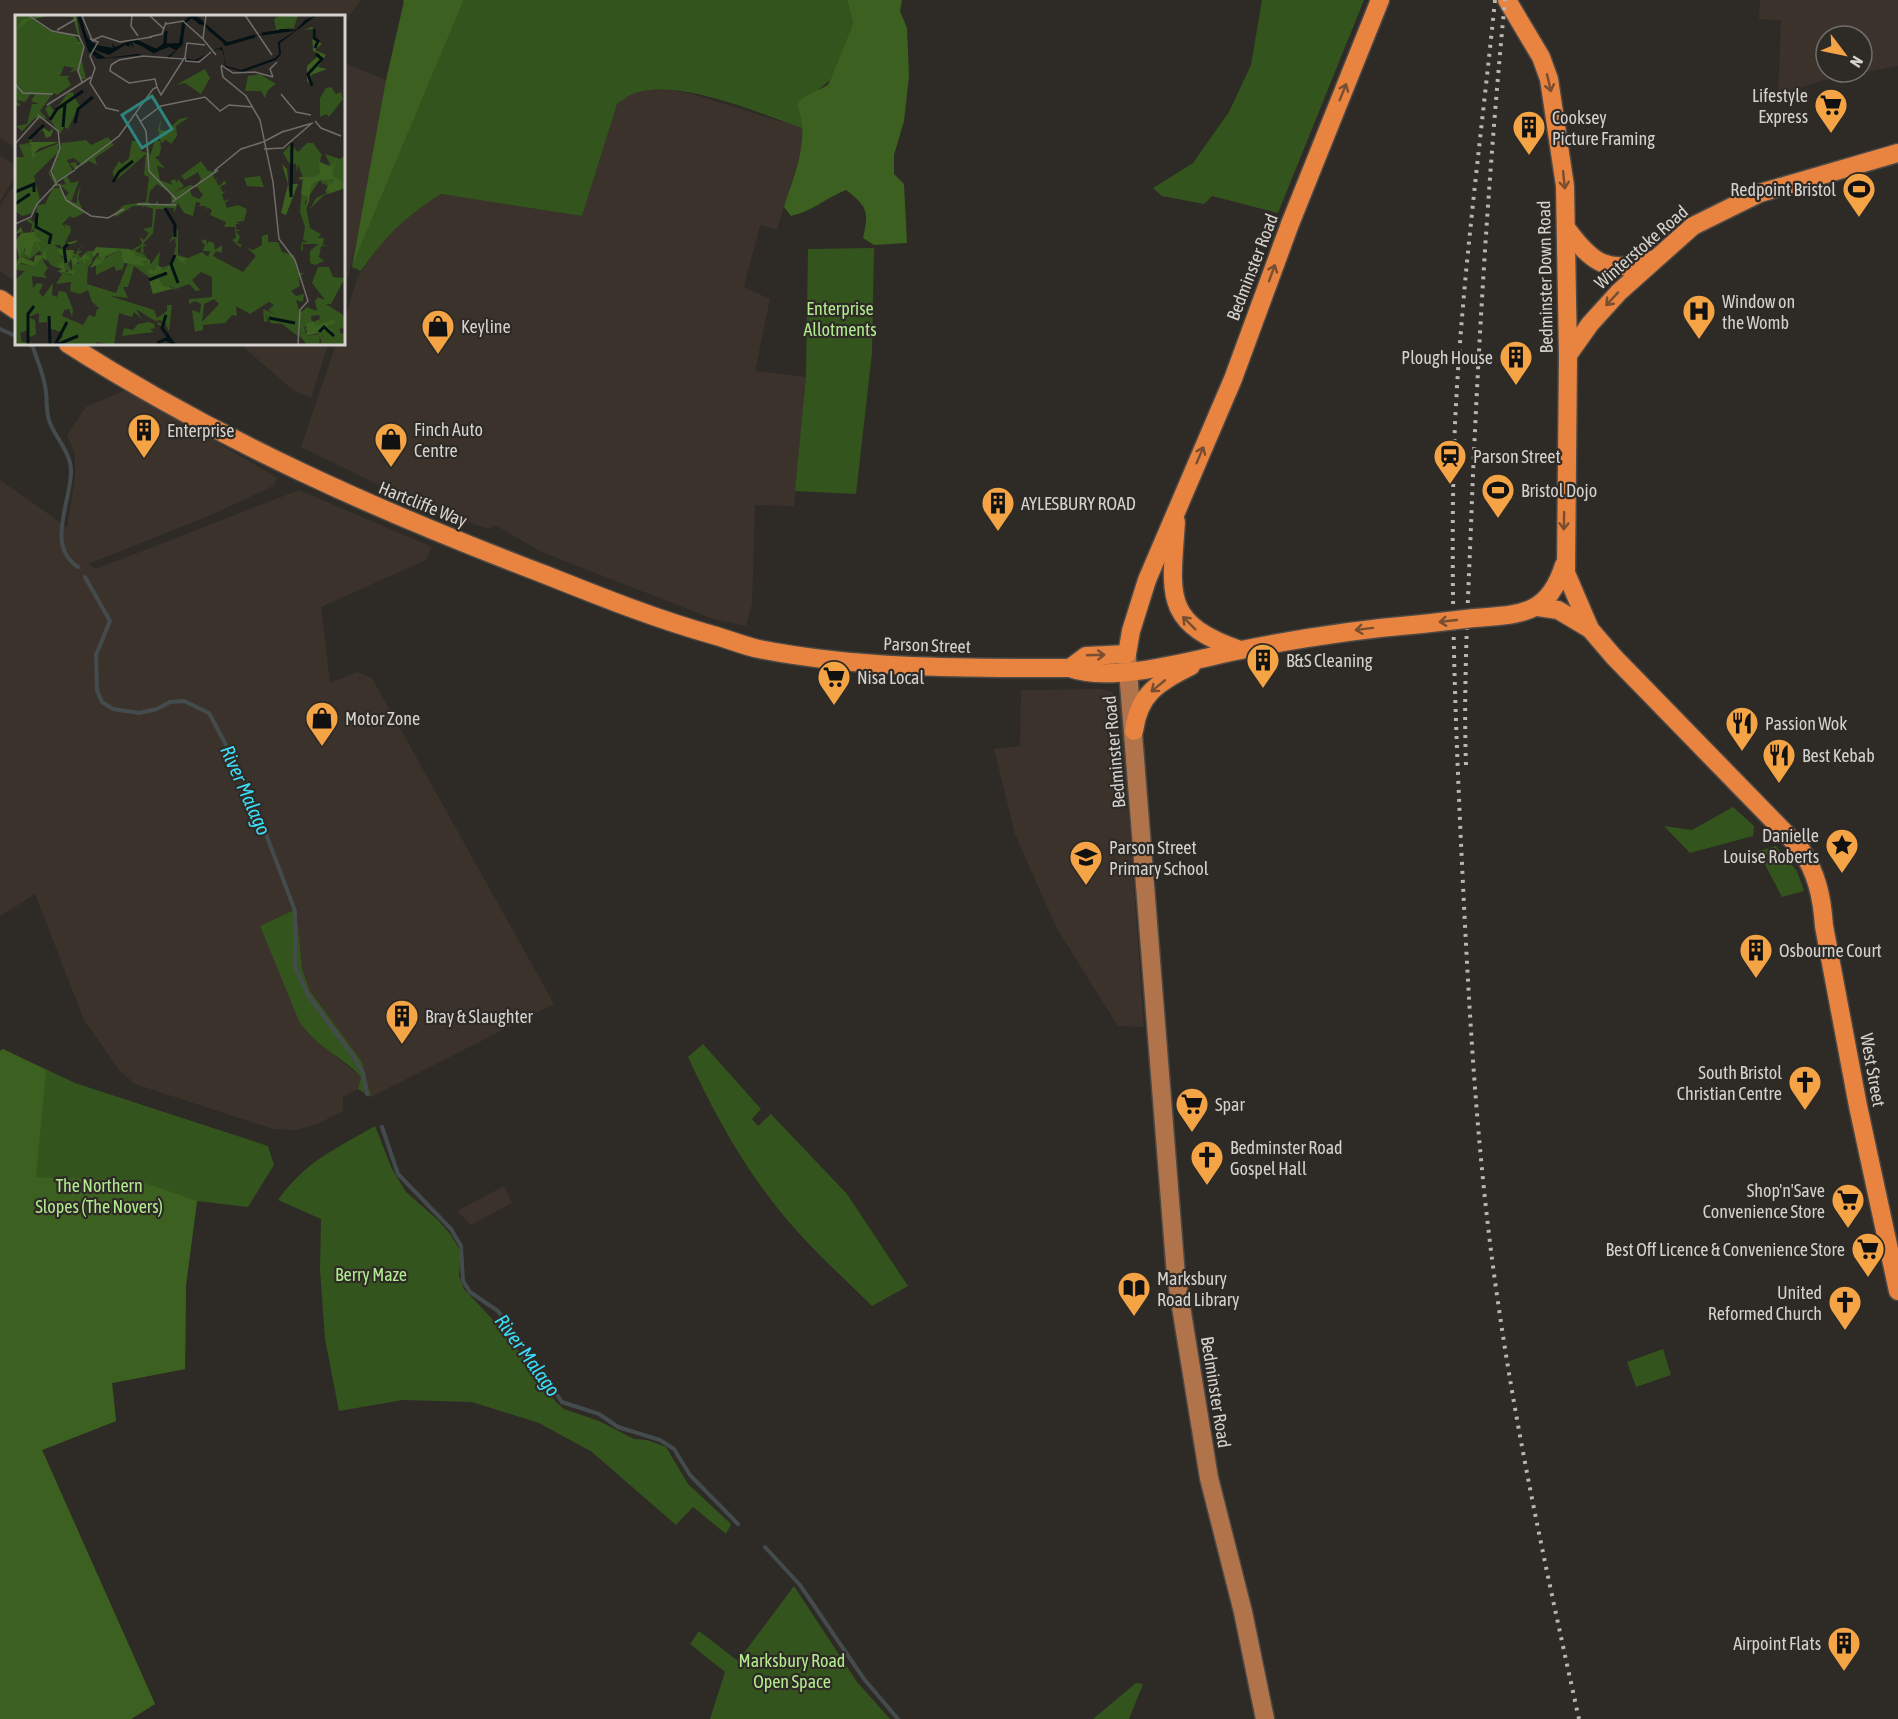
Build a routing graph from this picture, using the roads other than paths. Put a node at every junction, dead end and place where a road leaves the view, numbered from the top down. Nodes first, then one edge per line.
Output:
1 (1380, 0) edge
2 (1507, 0) edge
3 (1898, 153) edge
4 (1567, 229) junction
5 (1654, 259) junction
6 (0, 299) edge
7 (15, 309) edge
8 (70, 345) edge
9 (1568, 355) junction
10 (1177, 508) junction
11 (1564, 565) junction
12 (1147, 580) junction
13 (1174, 599) junction
14 (1538, 607) junction
15 (1590, 628) junction
16 (1240, 650) junction
17 (783, 653) joint
18 (1204, 659) junction
19 (1128, 662) junction
20 (1134, 731) junction
21 (1898, 1291) edge
22 (1265, 1719) edge

10 -> 1 highway, Bedminster Road
2 -> 4 highway, Bedminster Down Road
3 - 5 highway, Winterstoke Road
4 - 5 highway
4 - 9 highway, Bedminster Down Road
5 -> 9 highway, Winterstoke Road
6 - 7 highway
8 - 17 highway, Hartcliffe Way
9 -> 11 highway, Bedminster Down Road
10 - 12 highway, Bedminster Road
10 - 13 highway
11 - 14 highway
11 - 15 highway, West Street
12 - 13 highway
12 - 19 highway, Bedminster Road
16 -> 13 highway
14 - 15 highway, West Street
14 -> 16 highway, Parson Street, bridge
15 - 21 highway, West Street
16 - 18 highway, Parson Street
17 - 19 highway, Parson Street
18 - 19 highway, Parson Street
18 -> 20 highway
19 - 20 main road, Bedminster Road
20 - 22 main road, Bedminster Road

